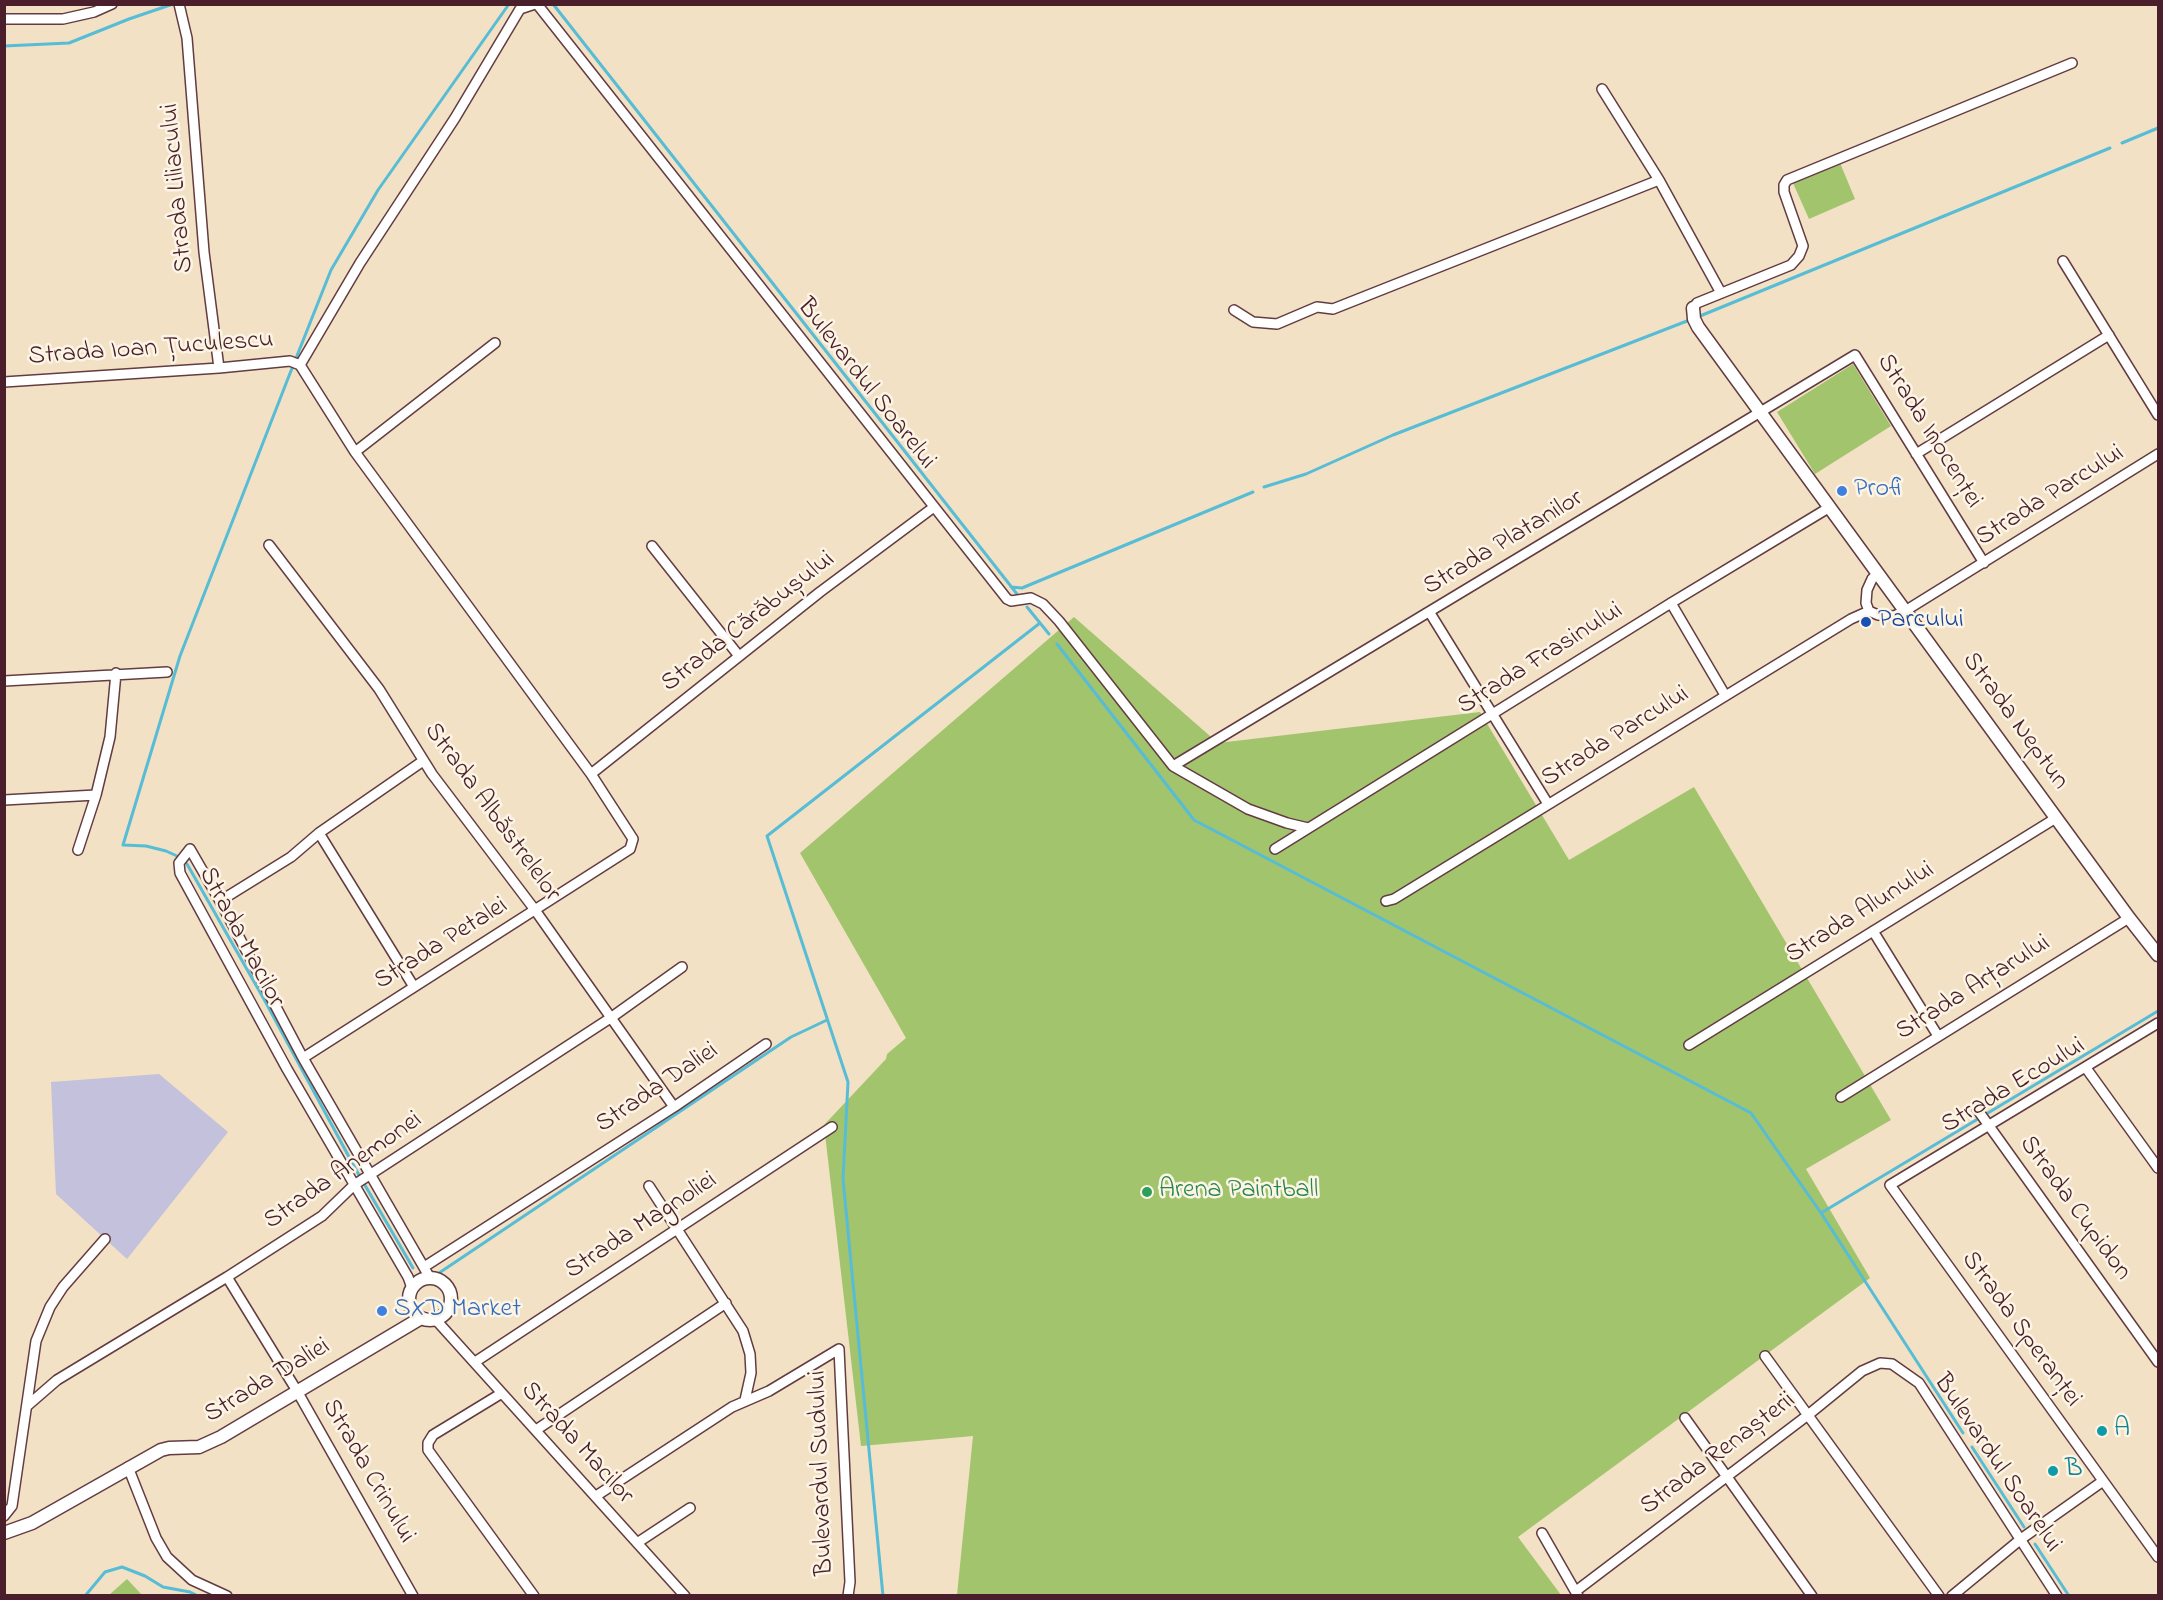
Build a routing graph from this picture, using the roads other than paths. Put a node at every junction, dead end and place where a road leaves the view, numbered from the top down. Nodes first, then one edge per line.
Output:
1 (112, 4) edge
2 (536, 4) edge
3 (180, 6) edge
4 (4, 19) edge
5 (2072, 63) dead end
6 (1602, 89) dead end
7 (1659, 180) junction
8 (2063, 261) dead end
9 (1721, 292) junction
10 (1693, 308) joint
11 (1234, 310) dead end
12 (2109, 334) junction
13 (495, 343) dead end
14 (1855, 355) joint
15 (300, 365) junction
16 (219, 368) junction
17 (4, 382) edge
18 (1761, 413) junction
19 (2158, 415) edge
20 (355, 452) junction
21 (1916, 454) junction
22 (2158, 454) edge
23 (934, 507) junction
24 (1830, 507) junction
25 (269, 545) dead end
26 (652, 546) dead end
27 (1984, 563) junction
28 (1878, 573) junction
29 (1671, 603) junction
30 (1869, 611) junction
31 (1905, 611) junction
32 (1430, 613) junction
33 (739, 656) junction
34 (167, 672) dead end
35 (116, 673) junction
36 (4, 681) edge
37 (1725, 695) junction
38 (1492, 715) junction
39 (423, 761) junction
40 (1173, 766) junction
41 (591, 774) junction
42 (96, 795) junction
43 (4, 800) edge
44 (1548, 804) junction
45 (2056, 818) junction
46 (1308, 828) junction
47 (319, 832) junction
48 (1275, 849) dead end
49 (78, 850) dead end
50 (220, 901) junction
51 (1386, 901) dead end
52 (535, 910) junction
53 (2129, 918) junction
54 (1873, 931) junction
55 (2158, 955) edge
56 (682, 967) dead end
57 (414, 987) junction
58 (612, 1017) junction
59 (2158, 1023) edge
60 (1938, 1036) junction
61 (766, 1044) dead end
62 (1689, 1045) dead end
63 (303, 1058) junction
64 (2086, 1068) junction
65 (1841, 1096) dead end
66 (674, 1107) junction
67 (1978, 1111) dead end
68 (1987, 1125) junction
69 (832, 1127) dead end
70 (2158, 1168) edge
71 (369, 1176) junction
72 (356, 1185) junction
73 (1890, 1185) joint
74 (649, 1186) dead end
75 (677, 1228) junction
76 (105, 1239) dead end
77 (427, 1272) junction
78 (227, 1277) junction
79 (412, 1288) junction
80 (726, 1304) junction
81 (421, 1318) junction
82 (436, 1320) junction
83 (1766, 1356) dead end
84 (2158, 1361) edge
85 (475, 1362) junction
86 (1892, 1364) joint
87 (297, 1391) junction
88 (502, 1393) junction
89 (745, 1400) junction
90 (27, 1406) junction
91 (1808, 1415) junction
92 (1685, 1418) dead end
93 (536, 1430) junction
94 (128, 1467) junction
95 (1726, 1476) junction
96 (2103, 1481) junction
97 (596, 1496) junction
98 (690, 1508) dead end
99 (4, 1516) edge
100 (4, 1533) edge
101 (1542, 1533) dead end
102 (2021, 1539) junction
103 (637, 1543) junction
104 (2158, 1557) edge
105 (1577, 1593) edge
106 (228, 1596) edge
107 (413, 1596) edge
108 (534, 1596) edge
109 (685, 1596) edge
110 (848, 1596) edge
111 (1812, 1596) edge
112 (1939, 1596) edge
113 (1952, 1596) edge
114 (2058, 1596) edge

1 - 4 street
2 - 15 street
2 - 23 street, Bulevardul Soarelui
3 - 16 street, Strada Liliacului
5 - 9 street
6 - 7 street
7 - 9 street
7 - 11 street
8 - 12 street
9 - 10 street
10 - 18 street, Strada Neptun
12 - 19 street
12 - 21 street
13 - 20 street
14 - 18 street, Strada Platanilor
14 - 21 street, Strada Inocenței
15 - 16 street, Strada Ioan Țuculescu
15 - 20 street
16 - 17 street, Strada Ioan Țuculescu
18 - 24 street, Strada Neptun
18 - 32 street, Strada Platanilor
20 - 41 street
21 - 27 street, Strada Inocenței
22 - 27 street, Strada Parcului
23 - 33 street, Strada Cărăbușului
23 - 40 street, Bulevardul Soarelui
24 - 28 street, Strada Neptun
24 - 29 street, Strada Frasinului
25 - 39 street, Strada Albăstrelelor
26 - 33 street
27 - 31 street, Strada Parcului
28 - 30 street
28 - 31 street, Strada Neptun
29 - 37 street
29 - 38 street, Strada Frasinului
30 - 31 street, Strada Parcului
30 - 37 street, Strada Parcului
31 - 45 street, Strada Neptun
32 - 38 street
32 - 40 street, Strada Platanilor
33 - 41 street, Strada Cărăbușului
34 - 35 street
35 - 36 street
35 - 42 street
37 - 44 street, Strada Parcului
38 - 44 street
38 - 46 street, Strada Frasinului
39 - 47 street
39 - 52 street, Strada Albăstrelelor
40 - 46 street
41 - 52 street, Strada Petalei
42 - 43 street
42 - 49 street
44 - 51 street, Strada Parcului
45 - 53 street, Strada Neptun
45 - 54 street, Strada Alunului
46 - 48 street, Strada Frasinului
47 - 50 street
47 - 57 street
50 - 63 street, Strada Macilor
50 - 72 street, Strada Macilor
52 - 57 street, Strada Petalei
52 - 58 street, Strada Albăstrelelor
53 - 55 street, Strada Neptun
53 - 60 street, Strada Arțarului
54 - 60 street
54 - 62 street, Strada Alunului
56 - 58 street, Strada Anemonei
57 - 63 street, Strada Petalei
58 - 66 street, Strada Albăstrelelor
58 - 71 street, Strada Anemonei
59 - 64 street, Strada Ecoului
60 - 65 street, Strada Arțarului
61 - 66 street, Strada Daliei
63 - 71 street, Strada Macilor
64 - 68 street, Strada Ecoului
64 - 70 street
66 - 77 street, Strada Daliei
67 - 68 street, Strada Cupidon
68 - 73 street, Strada Ecoului
68 - 84 street, Strada Cupidon
69 - 75 street, Strada Magnoliei
71 - 72 street, Strada Anemonei
71 - 77 street, Strada Macilor
72 - 78 street, Strada Anemonei
72 - 79 street, Strada Macilor
73 - 96 street, Strada Speranței
74 - 75 street
75 - 80 street
75 - 85 street, Strada Magnoliei
76 - 90 street
77 - 79 street
77 - 82 street
78 - 87 street, Strada Crinului
78 - 90 street, Strada Anemonei
79 - 81 street
80 - 89 street
80 - 93 street
81 - 82 street
81 - 87 street, Strada Daliei
82 - 85 street, Strada Macilor
83 - 91 street
85 - 88 street, Strada Macilor
86 - 91 street, Strada Renașterii
86 - 102 street, Bulevardul Soarelui
87 - 94 street, Strada Daliei
87 - 107 street, Strada Crinului
88 - 93 street, Strada Macilor
88 - 108 street
89 - 97 street
89 - 110 street, Bulevardul Sudului
90 - 99 street
91 - 95 street, Strada Renașterii
91 - 112 street
92 - 95 street
93 - 97 street, Strada Macilor
94 - 100 street, Strada Daliei
94 - 106 street
95 - 105 street, Strada Renașterii
95 - 111 street
96 - 102 street
96 - 104 street, Strada Speranței
97 - 103 street, Strada Macilor
98 - 103 street
101 - 105 street
102 - 113 street
102 - 114 street, Bulevardul Soarelui
103 - 109 street, Strada Macilor

